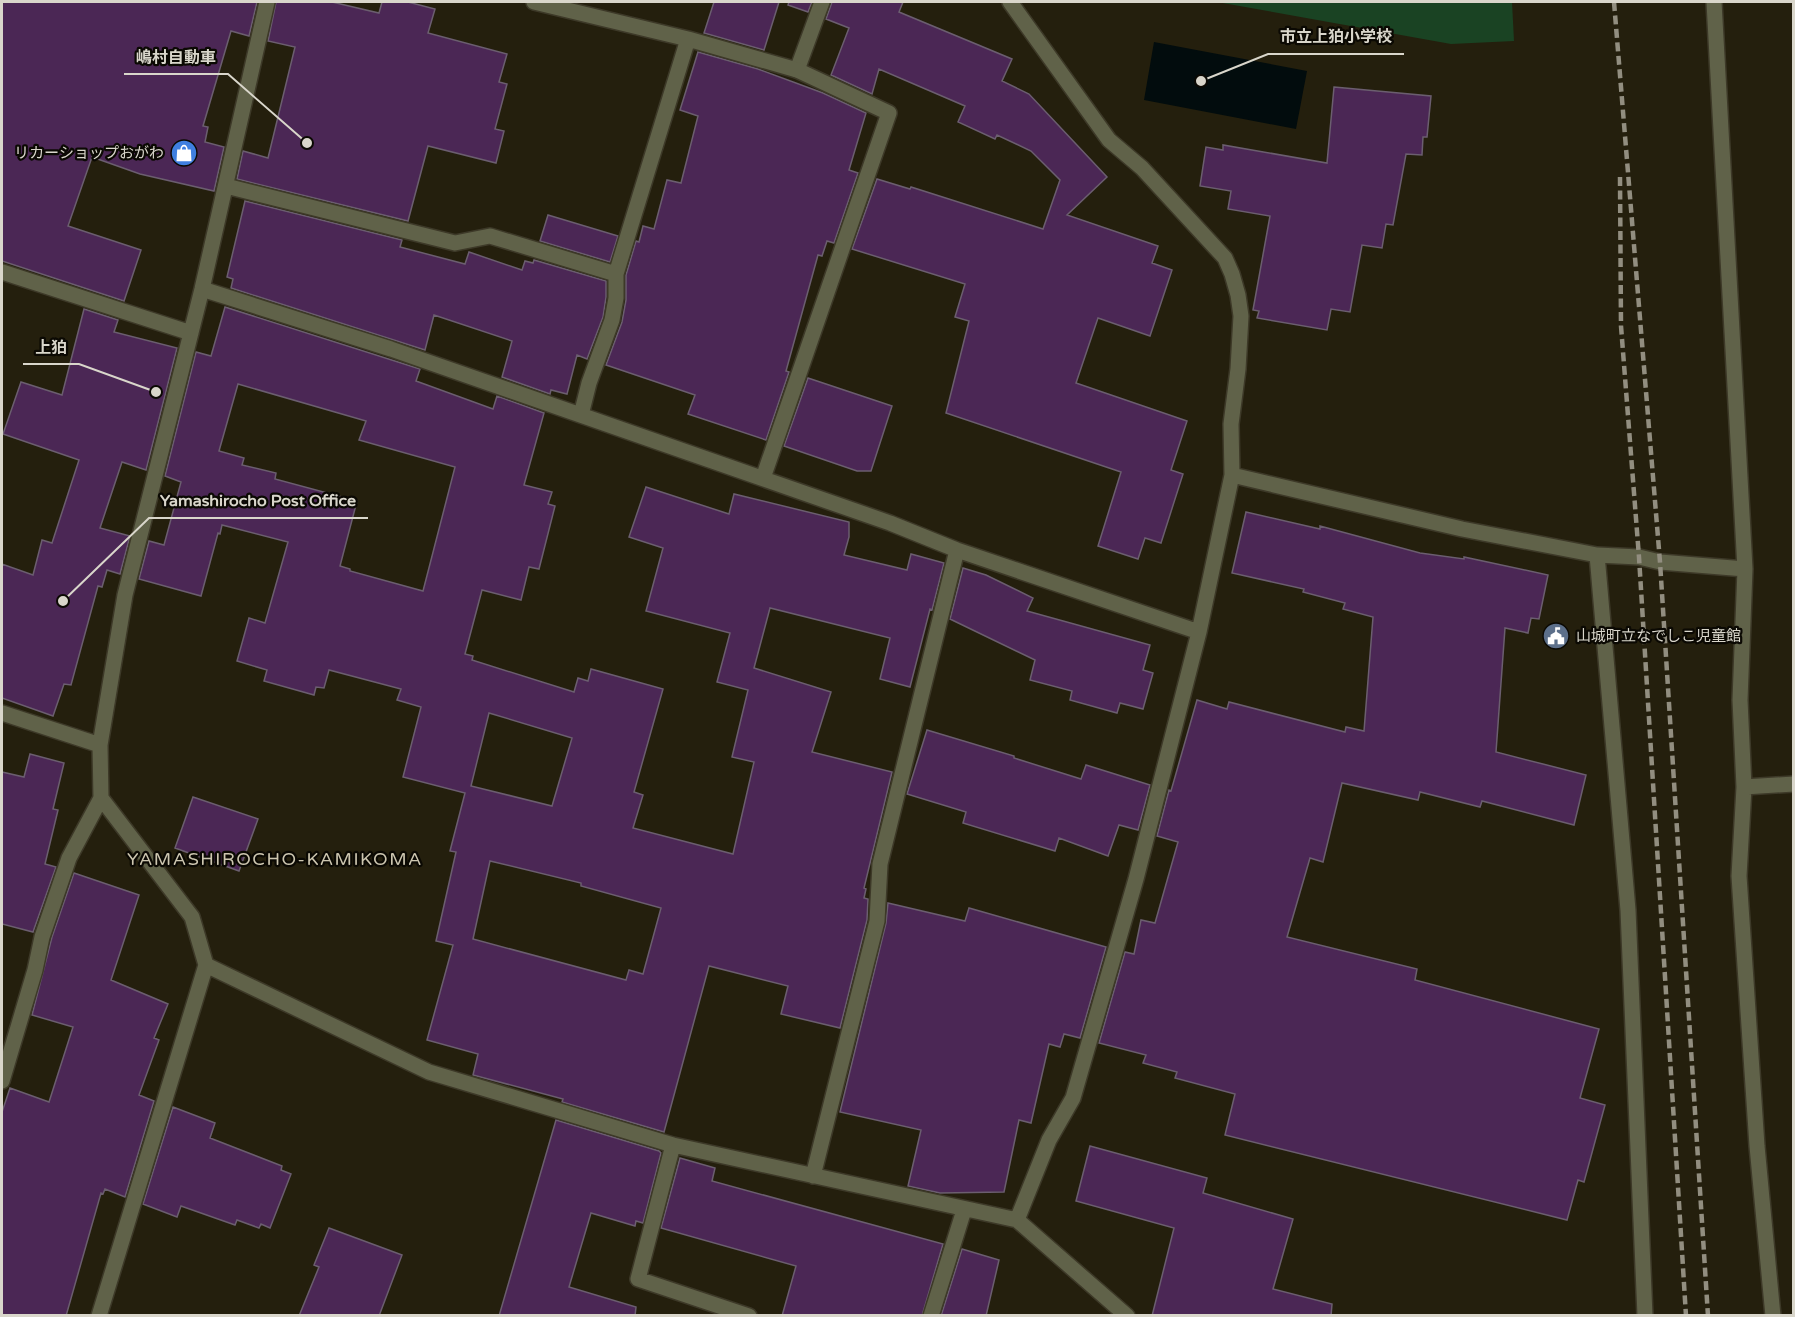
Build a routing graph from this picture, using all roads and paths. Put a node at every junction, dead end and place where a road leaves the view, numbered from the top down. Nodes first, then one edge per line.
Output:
1 (267, 2) edge
2 (534, 2) edge
3 (822, 2) edge
4 (1010, 2) edge
5 (1714, 2) edge
6 (688, 39) junction
7 (797, 70) junction
8 (226, 186) junction
9 (2, 272) edge
10 (616, 274) junction
11 (202, 289) junction
12 (191, 333) junction
13 (581, 415) junction
14 (1232, 475) junction
15 (763, 478) junction
16 (957, 550) junction
17 (1597, 555) junction
18 (1745, 569) junction
19 (1199, 632) junction
20 (2, 713) edge
21 (100, 746) junction
22 (1794, 784) edge
23 (1744, 787) junction
24 (100, 798) junction
25 (206, 965) junction
26 (2, 1081) edge
27 (673, 1145) junction
28 (813, 1176) junction
29 (964, 1210) junction
30 (1017, 1220) junction
31 (99, 1316) edge
32 (749, 1316) edge
33 (931, 1316) edge
34 (1127, 1316) edge
35 (1645, 1316) edge
36 (1773, 1316) edge

1 - 8 street
2 - 6 street
3 - 7 street
4 - 14 street
5 - 18 street
6 - 7 street
6 - 10 street
7 - 15 street
8 - 10 street
8 - 11 street
9 - 12 street
10 - 13 street
11 - 12 street
11 - 13 street
12 - 21 street
13 - 15 street
14 - 17 street
14 - 19 street
15 - 16 street
16 - 19 street
16 - 28 street
17 - 18 street
17 - 35 street
18 - 23 street
19 - 30 street
20 - 21 street
21 - 24 street
22 - 23 street
23 - 36 street
24 - 25 street
24 - 26 street
25 - 27 street
25 - 31 street
27 - 28 street
27 - 32 street
28 - 29 street
29 - 30 street
29 - 33 street
30 - 34 street

